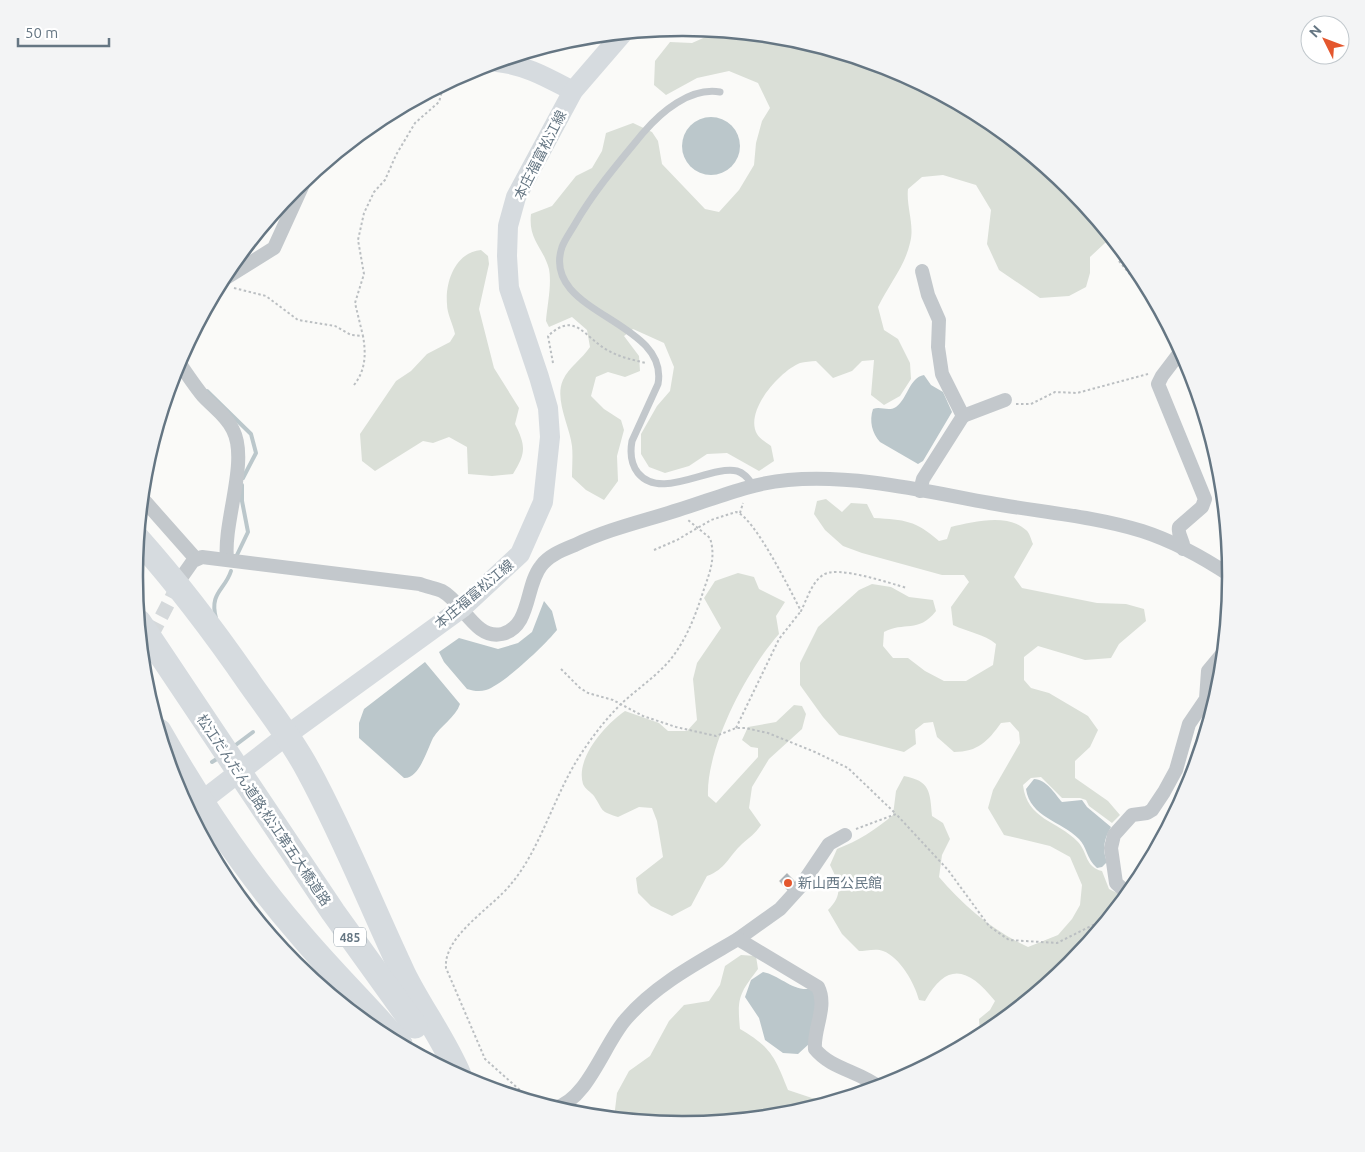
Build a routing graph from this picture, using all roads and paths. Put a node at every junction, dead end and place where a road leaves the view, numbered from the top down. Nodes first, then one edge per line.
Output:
1 (617, 40) edge
2 (513, 64) edge
3 (573, 91) junction
4 (720, 92) dead end
5 (441, 93) edge
6 (296, 199) edge
7 (1119, 261) dead end
8 (922, 271) dead end
9 (1129, 273) edge
10 (233, 278) edge
11 (229, 284) edge
12 (363, 336) junction
13 (1176, 358) edge
14 (1171, 364) junction
15 (658, 365) junction
16 (184, 369) edge
17 (553, 370) dead end
18 (354, 384) dead end
19 (1005, 400) joint
20 (963, 416) junction
21 (754, 486) junction
22 (920, 491) junction
23 (147, 504) edge
24 (680, 510) junction
25 (699, 528) junction
26 (144, 545) edge
27 (1183, 549) junction
28 (654, 550) dead end
29 (196, 559) junction
30 (227, 559) junction
31 (1222, 571) edge
32 (181, 578) tunnel mouth
33 (907, 588) dead end
34 (462, 608) junction
35 (801, 611) junction
36 (146, 634) edge
37 (1215, 663) edge
38 (561, 669) dead end
39 (620, 705) junction
40 (736, 728) junction
41 (287, 735) junction
42 (182, 777) edge
43 (196, 806) edge
44 (896, 814) junction
45 (845, 835) joint
46 (1122, 889) edge
47 (1094, 925) edge
48 (738, 939) junction
49 (382, 1024) edge
50 (438, 1057) edge
51 (454, 1065) edge
52 (872, 1081) edge
53 (520, 1090) edge
54 (567, 1103) edge

1 - 3 main road, 本庄福富松江線
2 - 3 main road
3 - 34 main road, 本庄福富松江線
4 - 15 lane
5 - 12 path
6 - 10 street
7 - 9 path
8 - 20 street
11 - 12 path
12 - 18 path
13 - 14 street
14 - 19 path
14 - 27 street
15 - 17 path
15 - 21 lane
16 - 30 street
19 - 20 street
20 - 22 street
21 - 22 street
21 - 24 street
22 - 27 street
23 - 29 street
24 - 25 path
24 - 34 street
25 - 28 path
25 - 35 path
25 - 39 path
26 - 41 highway
27 - 31 street
29 - 30 street
29 - 32 street
30 - 34 street
33 - 35 path
34 - 41 main road, 本庄福富松江線
35 - 40 path
36 - 50 highway, 松江だんだん道路;松江第五大橋道路 / 485
37 - 46 street
38 - 39 path
39 - 40 path
39 - 53 path
40 - 44 path
41 - 43 main road, 本庄福富松江線
41 - 51 highway
42 - 43 highway
43 - 49 highway
44 - 45 path
44 - 47 path
45 - 48 street
48 - 52 street
48 - 54 street

